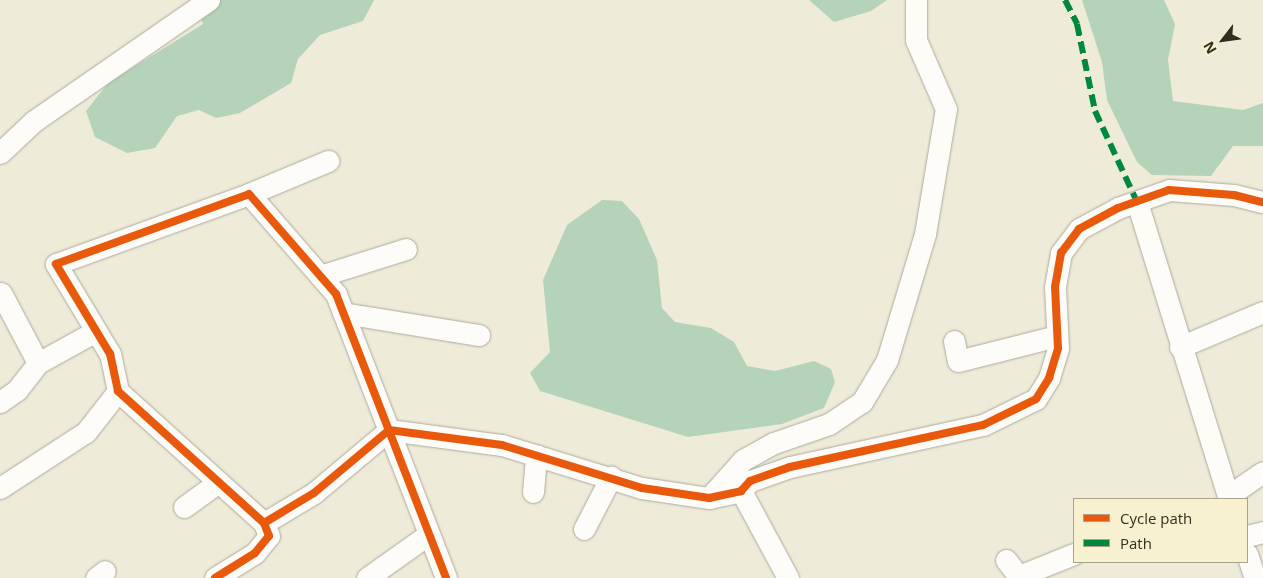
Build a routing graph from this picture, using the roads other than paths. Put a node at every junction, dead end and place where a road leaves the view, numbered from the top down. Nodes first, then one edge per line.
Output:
1 (209, 0) edge
2 (916, 0) edge
3 (0, 153) edge
4 (328, 161) dead end
5 (249, 194) junction
6 (1137, 202) junction
7 (1263, 202) edge
8 (406, 249) dead end
9 (320, 276) junction
10 (1, 293) edge
11 (1263, 312) edge
12 (343, 313) junction
13 (96, 331) junction
14 (479, 335) dead end
15 (1057, 336) junction
16 (954, 341) dead end
17 (1180, 347) junction
18 (38, 363) junction
19 (118, 391) junction
20 (0, 402) edge
21 (388, 430) junction
22 (536, 455) junction
23 (1263, 472) edge
24 (610, 476) junction
25 (217, 483) junction
26 (0, 488) edge
27 (741, 491) junction
28 (533, 492) dead end
29 (709, 498) junction
30 (1228, 498) edge
31 (184, 507) dead end
32 (264, 523) junction
33 (584, 529) dead end
34 (1263, 532) edge
35 (429, 534) junction
36 (1248, 536) edge
37 (1073, 554) edge
38 (1248, 557) edge
39 (1015, 571) edge
40 (214, 578) edge
41 (367, 578) edge
42 (446, 578) edge
43 (788, 578) edge
44 (1255, 578) edge

1 - 3 street
2 - 29 street
4 - 5 street
5 - 9 street
5 - 13 street
6 - 7 street
6 - 15 street
6 - 17 street
8 - 9 street
9 - 12 street
10 - 18 street
11 - 17 street
12 - 14 street
12 - 21 street
13 - 18 street
13 - 19 street
15 - 16 street
15 - 27 street
17 - 30 street
18 - 20 street
19 - 25 street
19 - 26 street
21 - 22 street
21 - 32 street
21 - 35 street
22 - 24 street
22 - 28 street
23 - 30 street
24 - 29 street
24 - 33 street
25 - 31 street
25 - 32 street
27 - 29 street
27 - 43 street
32 - 40 street
34 - 36 street
35 - 41 street
35 - 42 street
37 - 39 street
38 - 44 street

